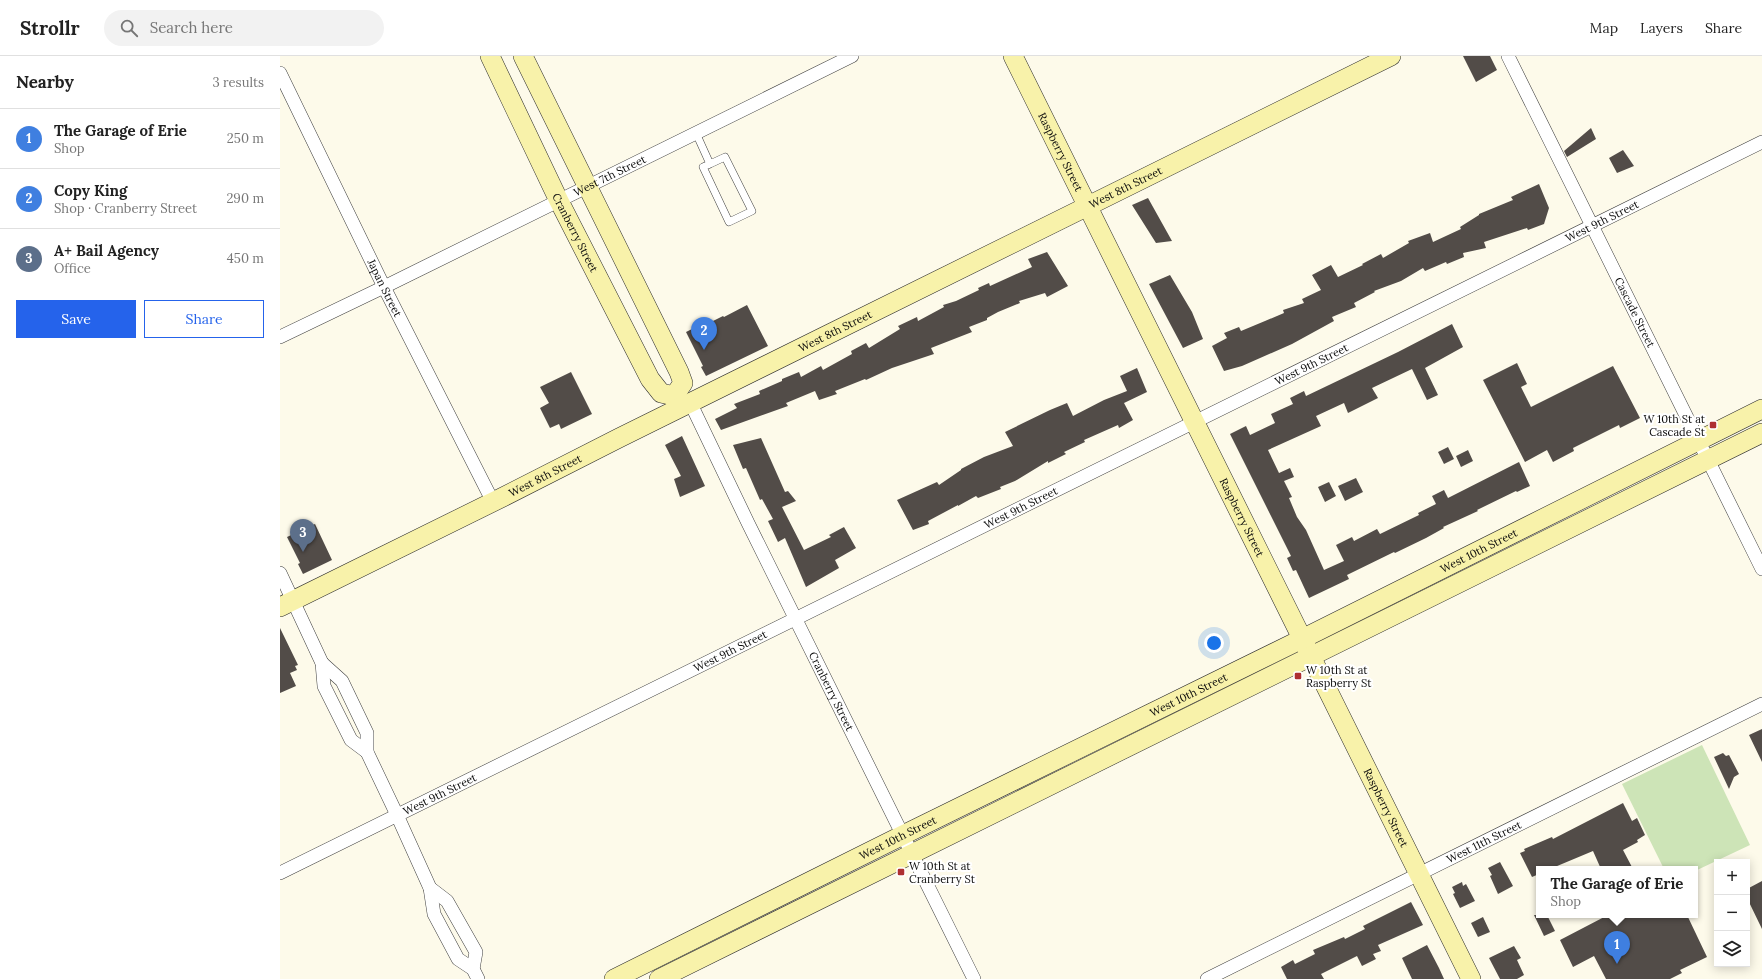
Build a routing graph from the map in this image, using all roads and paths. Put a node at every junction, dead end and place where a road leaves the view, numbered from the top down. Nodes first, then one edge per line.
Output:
1 (490, 56) edge
2 (523, 56) edge
3 (852, 56) edge
4 (1013, 56) edge
5 (1390, 56) edge
6 (1508, 56) edge
7 (280, 73) edge
8 (696, 134) junction
9 (1762, 142) edge
10 (710, 164) junction
11 (587, 187) junction
12 (559, 201) junction
13 (1087, 206) junction
14 (1593, 227) junction
15 (384, 287) junction
16 (280, 337) edge
17 (681, 402) junction
18 (1762, 409) edge
19 (1194, 421) junction
20 (1762, 433) edge
21 (1698, 440) junction
22 (1708, 460) junction
23 (493, 502) junction
24 (1558, 510) junction
25 (1568, 529) junction
26 (1762, 569) edge
27 (280, 573) edge
28 (287, 604) edge
29 (796, 619) junction
30 (1302, 639) junction
31 (1310, 657) junction
32 (322, 663) junction
33 (1762, 704) edge
34 (1103, 736) junction
35 (367, 752) junction
36 (1112, 756) junction
37 (398, 815) junction
38 (903, 834) junction
39 (913, 854) junction
40 (280, 874) edge
41 (1418, 874) junction
42 (430, 888) junction
43 (704, 934) junction
44 (714, 952) junction
45 (476, 974) edge
46 (614, 979) edge
47 (659, 979) edge
48 (974, 979) edge
49 (1207, 979) edge
50 (1471, 979) edge

1 - 12 street, Cranberry Street
2 - 11 street
3 - 8 street, West 7th Street
4 - 13 street, Raspberry Street
5 - 13 street, West 8th Street
6 - 14 street, Cascade Street
7 - 15 street, Japan Street
8 - 10 lane
8 - 11 street, West 7th Street
9 - 14 street, West 9th Street
10 - 10 lane
11 - 12 street, West 7th Street
11 - 17 street
12 - 15 street, West 7th Street
12 - 17 street, Cranberry Street
13 - 17 street, West 8th Street
13 - 19 street, Raspberry Street
14 - 19 street, West 9th Street
14 - 21 street, Cascade Street
15 - 16 street, West 7th Street
15 - 23 street, Japan Street
17 - 23 street, West 8th Street
17 - 29 street, Cranberry Street
18 - 21 street, West 10th Street
19 - 29 street, West 9th Street
19 - 30 street, Raspberry Street
20 - 22 street, West 10th Street
21 - 22 street, Cascade Street
21 - 24 street, West 10th Street
22 - 25 street, West 10th Street
22 - 26 street, Cascade Street
23 - 28 street, West 8th Street
24 - 25 street
24 - 30 street, West 10th Street
25 - 31 street, West 10th Street
27 - 28 street
28 - 32 street
29 - 37 street, West 9th Street
29 - 38 street, Cranberry Street
30 - 31 street, Raspberry Street
30 - 34 street, West 10th Street
31 - 36 street, West 10th Street
31 - 41 street, Raspberry Street
32 - 35 street
32 - 35 street
33 - 41 street, West 11th Street
34 - 36 street
34 - 38 street, West 10th Street
35 - 37 street
36 - 39 street, West 10th Street
37 - 40 street, West 9th Street
37 - 42 street
38 - 39 street, Cranberry Street
38 - 43 street, West 10th Street
39 - 44 street, West 10th Street
39 - 48 street, Cranberry Street
41 - 49 street, West 11th Street
41 - 50 street, Raspberry Street
42 - 45 street
42 - 45 street
43 - 44 street
43 - 46 street, West 10th Street
44 - 47 street, West 10th Street

